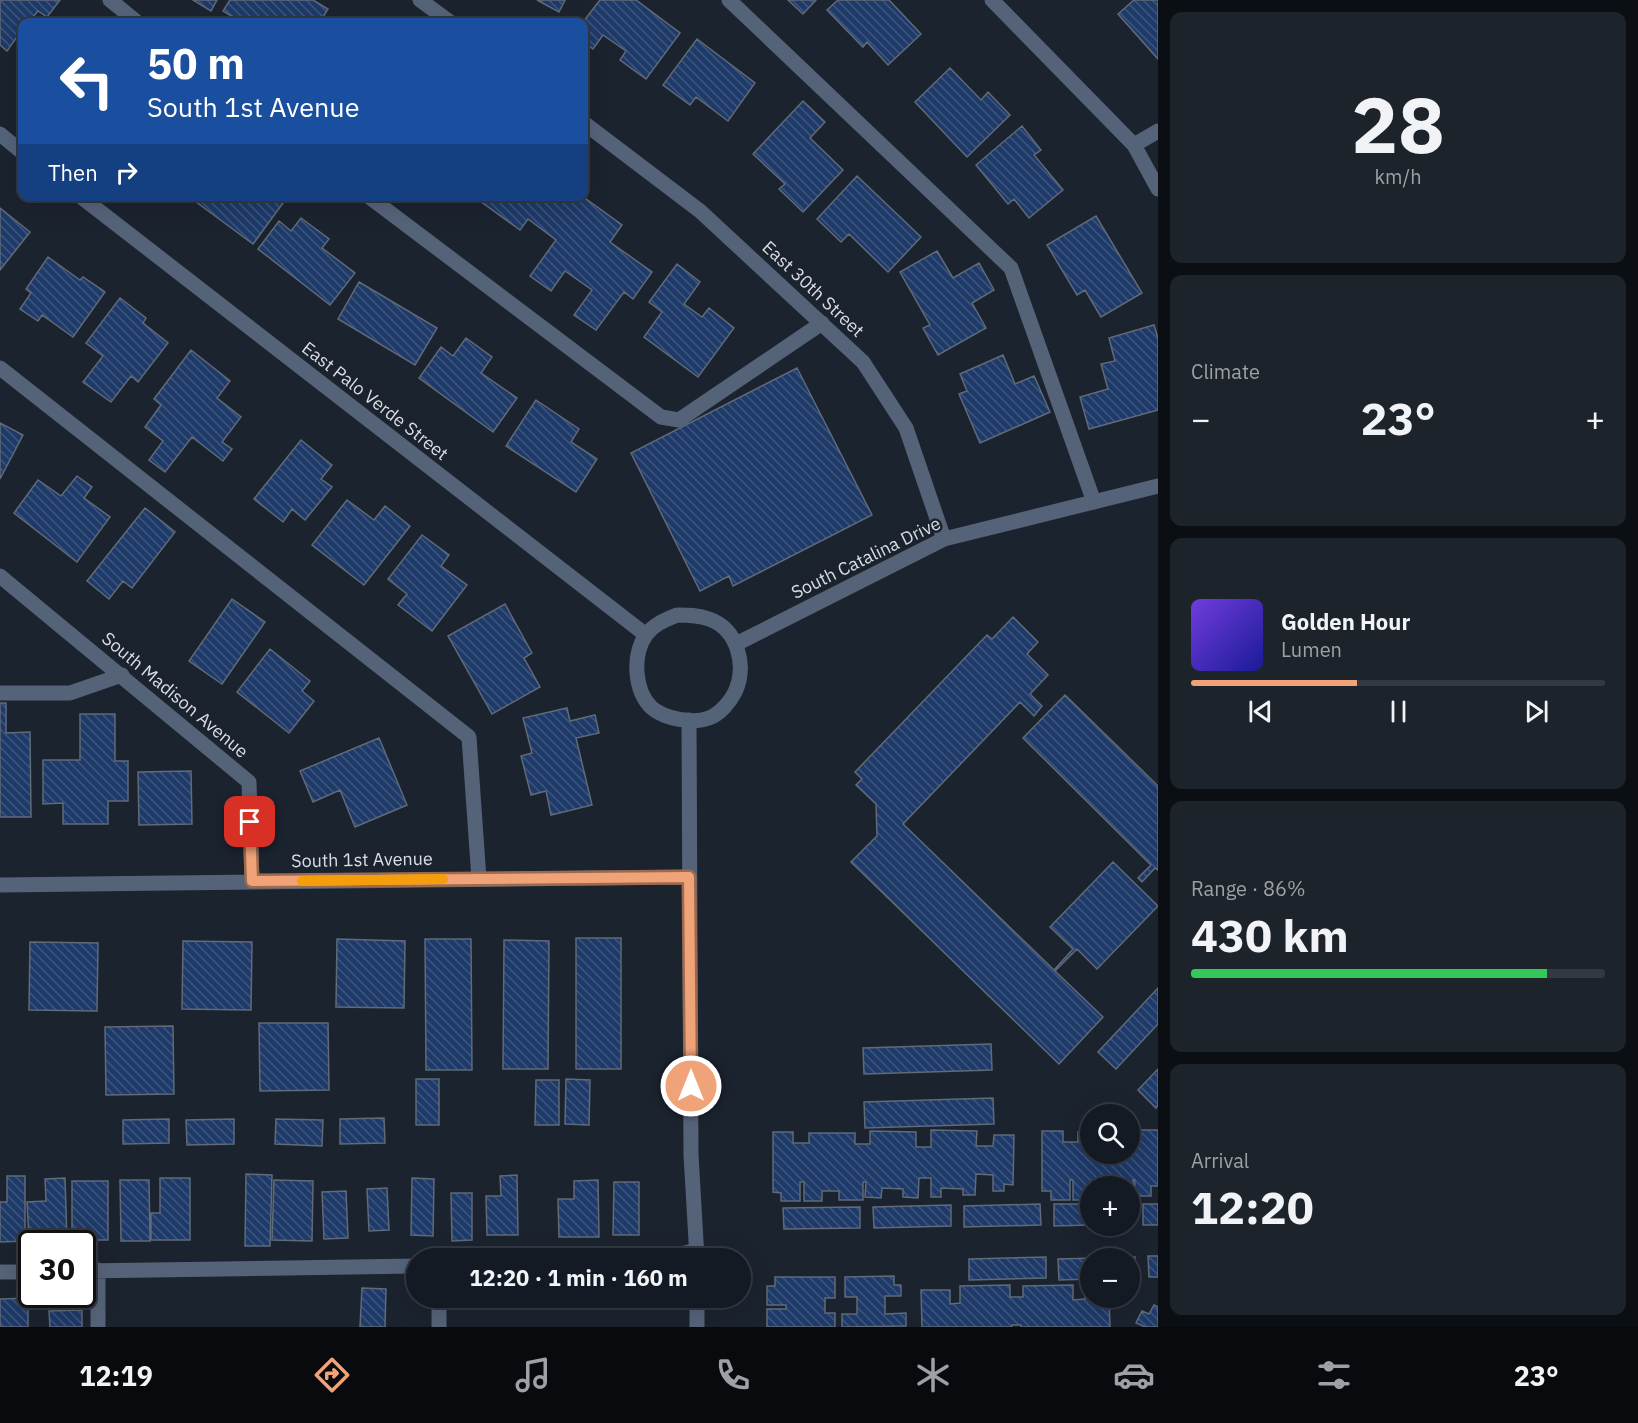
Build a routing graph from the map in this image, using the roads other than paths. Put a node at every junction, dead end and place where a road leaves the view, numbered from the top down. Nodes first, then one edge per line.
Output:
1 (110, 0) edge
2 (420, 0) edge
3 (729, 0) edge
4 (992, 0) edge
5 (132, 18) edge
6 (445, 18) edge
7 (588, 126) edge
8 (1158, 131) edge
9 (0, 134) edge
10 (1134, 145) junction
11 (18, 149) edge
12 (1158, 189) edge
13 (86, 201) edge
14 (375, 201) edge
15 (822, 323) junction
16 (0, 368) edge
17 (1158, 486) edge
18 (1094, 502) junction
19 (944, 538) junction
20 (0, 576) edge
21 (646, 635) junction
22 (736, 644) junction
23 (122, 675) junction
24 (0, 693) edge
25 (689, 720) junction
26 (689, 877) junction
27 (478, 879) junction
28 (252, 881) junction
29 (0, 885) edge
30 (697, 1248) edge
31 (406, 1266) edge
32 (96, 1270) edge
33 (0, 1272) edge
34 (18, 1272) edge
35 (95, 1308) edge
36 (439, 1308) edge
37 (697, 1308) edge
38 (98, 1327) edge
39 (439, 1327) edge
40 (697, 1327) edge

1 - 5 street
2 - 6 street
3 - 18 street
4 - 10 street
7 - 15 street, East 30th Street
8 - 10 street
9 - 11 street
10 - 12 street
13 - 21 street, East Palo Verde Street
14 - 15 street
15 - 19 street, East 30th Street
16 - 27 street
17 - 18 street, South Catalina Drive
18 - 19 street, South Catalina Drive
19 - 22 street, South Catalina Drive
20 - 23 street, South Madison Avenue
21 - 22 street
21 - 25 street
22 - 25 street
23 - 24 street
23 - 28 street, South Madison Avenue
25 - 26 street
26 - 27 street, South 1st Avenue
26 - 30 street
27 - 28 street, South 1st Avenue
28 - 29 street, South 1st Avenue
31 - 32 street
33 - 34 street
35 - 38 street
36 - 39 street
37 - 40 street

